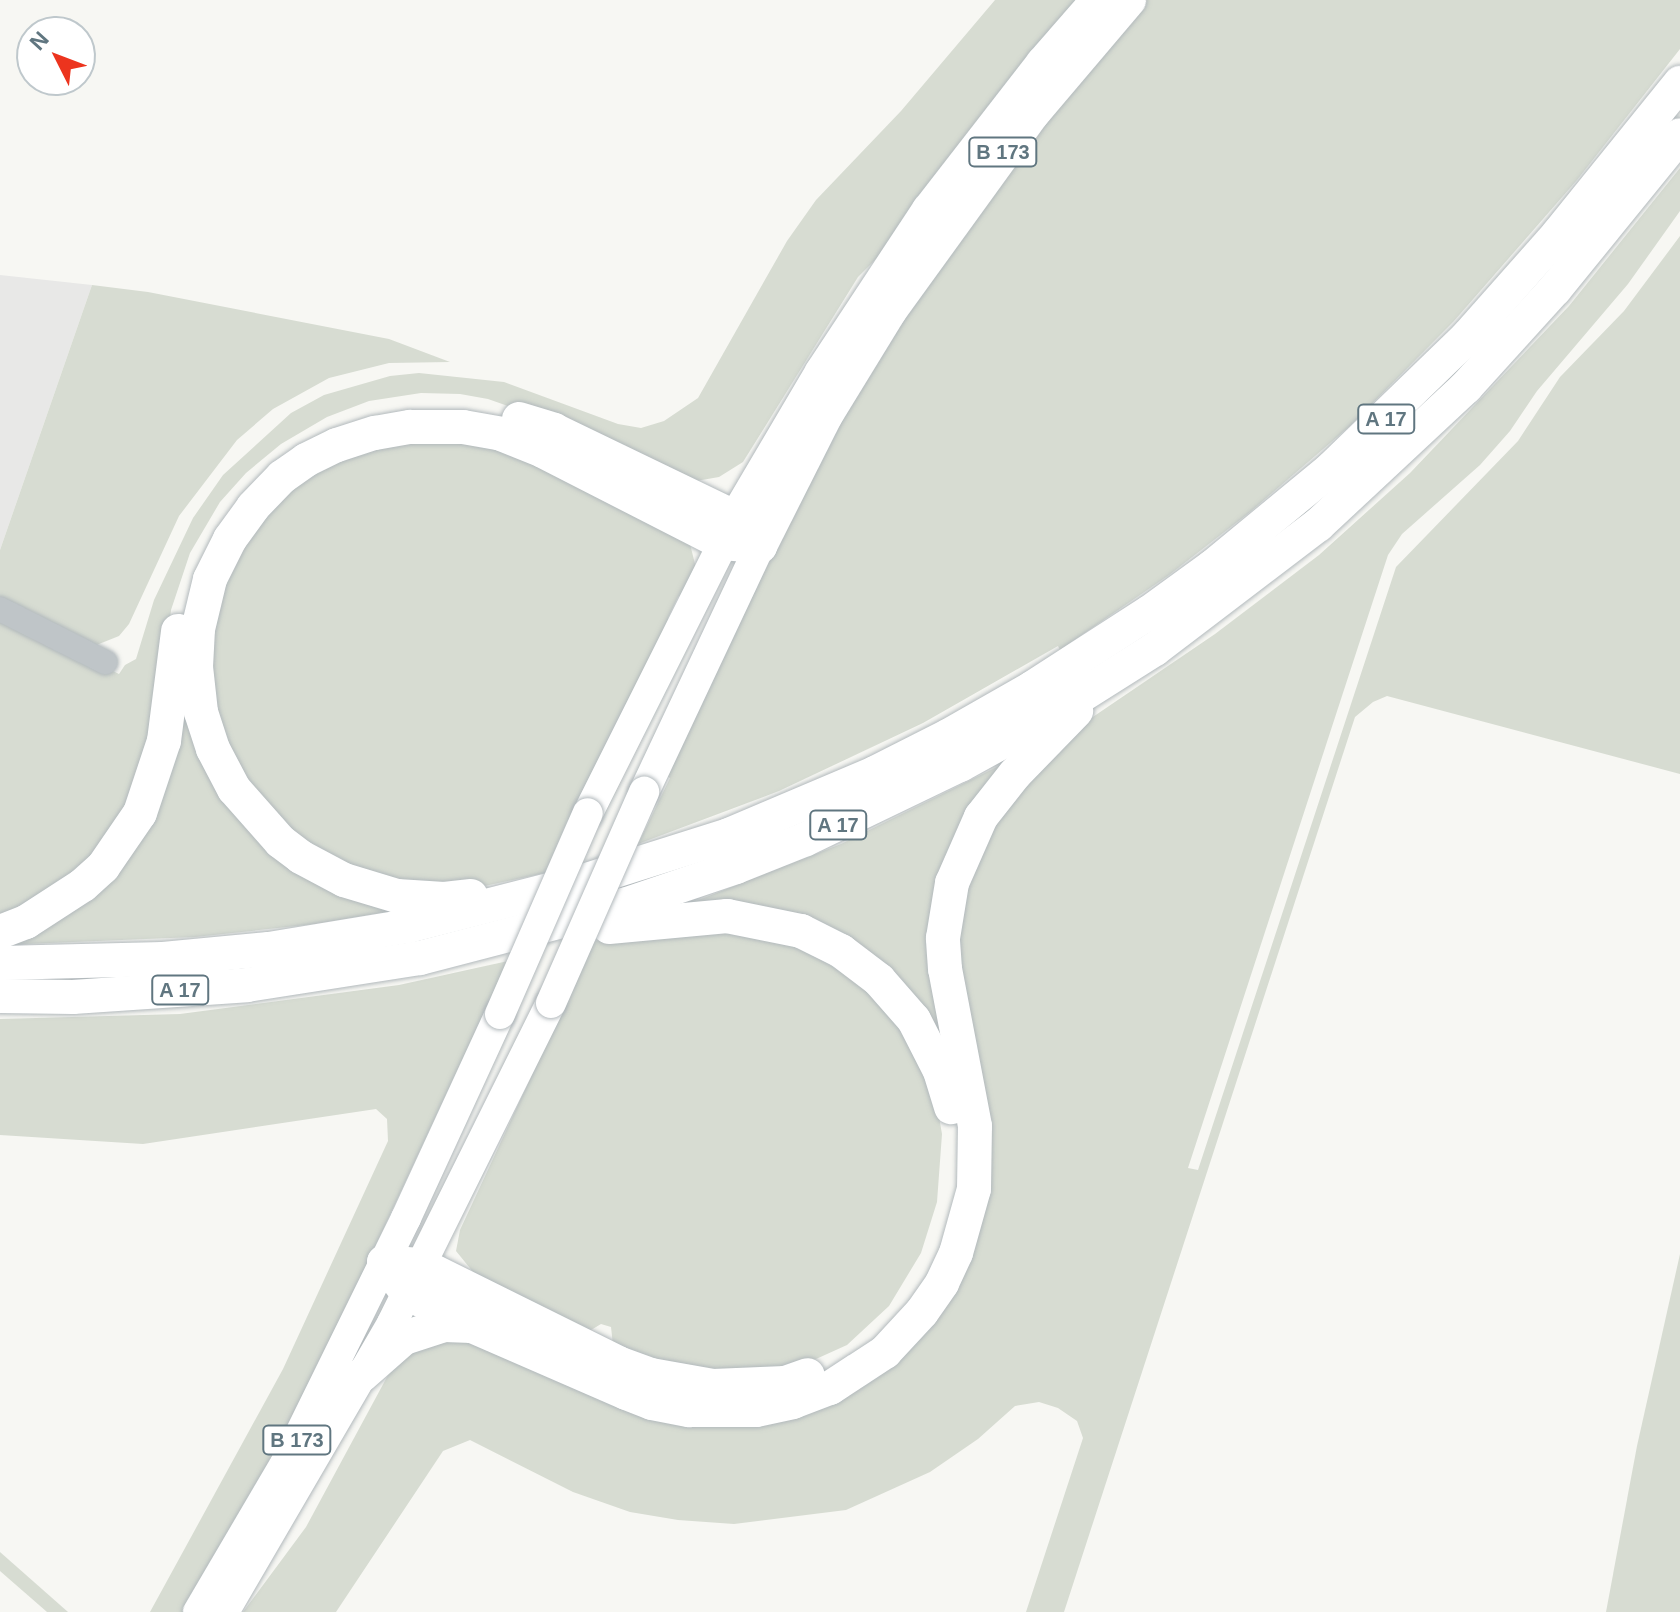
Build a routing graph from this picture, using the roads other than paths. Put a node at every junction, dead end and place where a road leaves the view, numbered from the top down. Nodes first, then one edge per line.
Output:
1 (1098, 0) edge
2 (1129, 0) edge
3 (1680, 83) edge
4 (1680, 135) edge
5 (774, 451) junction
6 (672, 486) junction
7 (730, 530) junction
8 (760, 546) junction
9 (0, 609) edge
10 (105, 662) dead end
11 (1101, 684) junction
12 (515, 900) junction
13 (557, 923) junction
14 (0, 932) edge
15 (0, 963) edge
16 (0, 996) edge
17 (384, 1262) junction
18 (414, 1279) junction
19 (472, 1326) junction
20 (362, 1375) junction
21 (198, 1612) edge
22 (224, 1612) edge

1 - 5 highway, B 173
2 - 8 highway, B 173
3 - 12 highway, A 17
4 - 11 highway, A 17
5 - 6 highway
5 - 7 highway, B 173
6 - 7 highway
6 - 14 highway
7 - 8 highway
7 - 12 highway
7 - 17 main road, B 173, bridge
8 - 18 main road, B 173, bridge
9 - 10 street
11 - 13 highway, A 17
11 - 19 highway
12 - 15 highway, A 17
13 - 16 highway, A 17
13 - 18 highway
17 - 18 highway
17 - 21 main road, B 173
18 - 19 highway
18 - 20 main road, B 173
19 - 20 highway
20 - 22 main road, B 173

